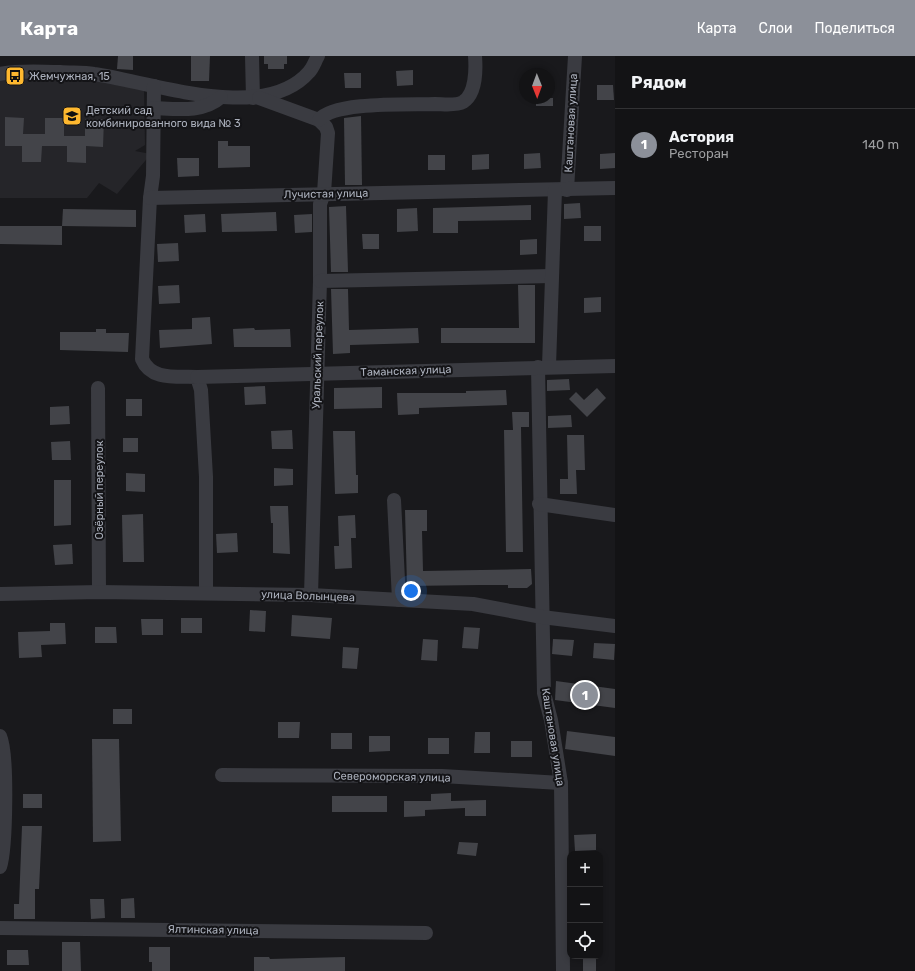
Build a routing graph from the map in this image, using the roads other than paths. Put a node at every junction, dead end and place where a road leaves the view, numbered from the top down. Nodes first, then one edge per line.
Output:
1 (252, 56) edge
2 (318, 56) edge
3 (475, 56) edge
4 (575, 56) edge
5 (0, 74) edge
6 (154, 86) junction
7 (221, 97) junction
8 (256, 98) junction
9 (154, 108) junction
10 (319, 120) junction
11 (615, 188) edge
12 (561, 190) junction
13 (324, 194) junction
14 (150, 198) junction
15 (551, 276) junction
16 (320, 281) junction
17 (615, 366) edge
18 (544, 367) junction
19 (317, 374) junction
20 (197, 377) junction
21 (98, 388) dead end
22 (394, 500) dead end
23 (539, 504) junction
24 (615, 515) edge
25 (99, 592) junction
26 (206, 593) junction
27 (0, 594) edge
28 (311, 595) junction
29 (399, 600) junction
30 (542, 617) junction
31 (615, 626) edge
32 (0, 736) edge
33 (222, 775) dead end
34 (562, 783) junction
35 (0, 867) edge
36 (0, 928) edge
37 (426, 934) dead end
38 (563, 970) edge

1 - 8 street
2 - 8 street
3 - 10 street
4 - 12 street, Каштановая улица
5 - 6 street
6 - 7 street
6 - 9 street
7 - 8 street
7 - 9 street
8 - 10 street
9 - 14 street
10 - 13 street, Уральский переулок
11 - 12 street, Лучистая улица
12 - 13 street, Лучистая улица
12 - 15 street, Каштановая улица
13 - 14 street, Лучистая улица
13 - 16 street, Уральский переулок
14 - 20 street, Таманская улица
15 - 16 street
15 - 18 street, Каштановая улица
16 - 19 street, Уральский переулок
17 - 18 street, Таманская улица
18 - 19 street, Таманская улица
18 - 23 street, Каштановая улица
19 - 20 street, Таманская улица
19 - 28 street, Уральский переулок
20 - 26 street
21 - 25 street, Озёрный переулок
22 - 29 street
23 - 24 street
23 - 30 street, Каштановая улица
25 - 26 street, улица Волынцева
25 - 27 street, улица Волынцева
26 - 28 street, улица Волынцева
28 - 29 street, улица Волынцева
29 - 30 street, улица Волынцева
30 - 31 street, улица Волынцева
30 - 34 street, Каштановая улица
32 - 35 street
33 - 34 street, Североморская улица
34 - 38 street, Каштановая улица
36 - 37 street, Ялтинская улица

